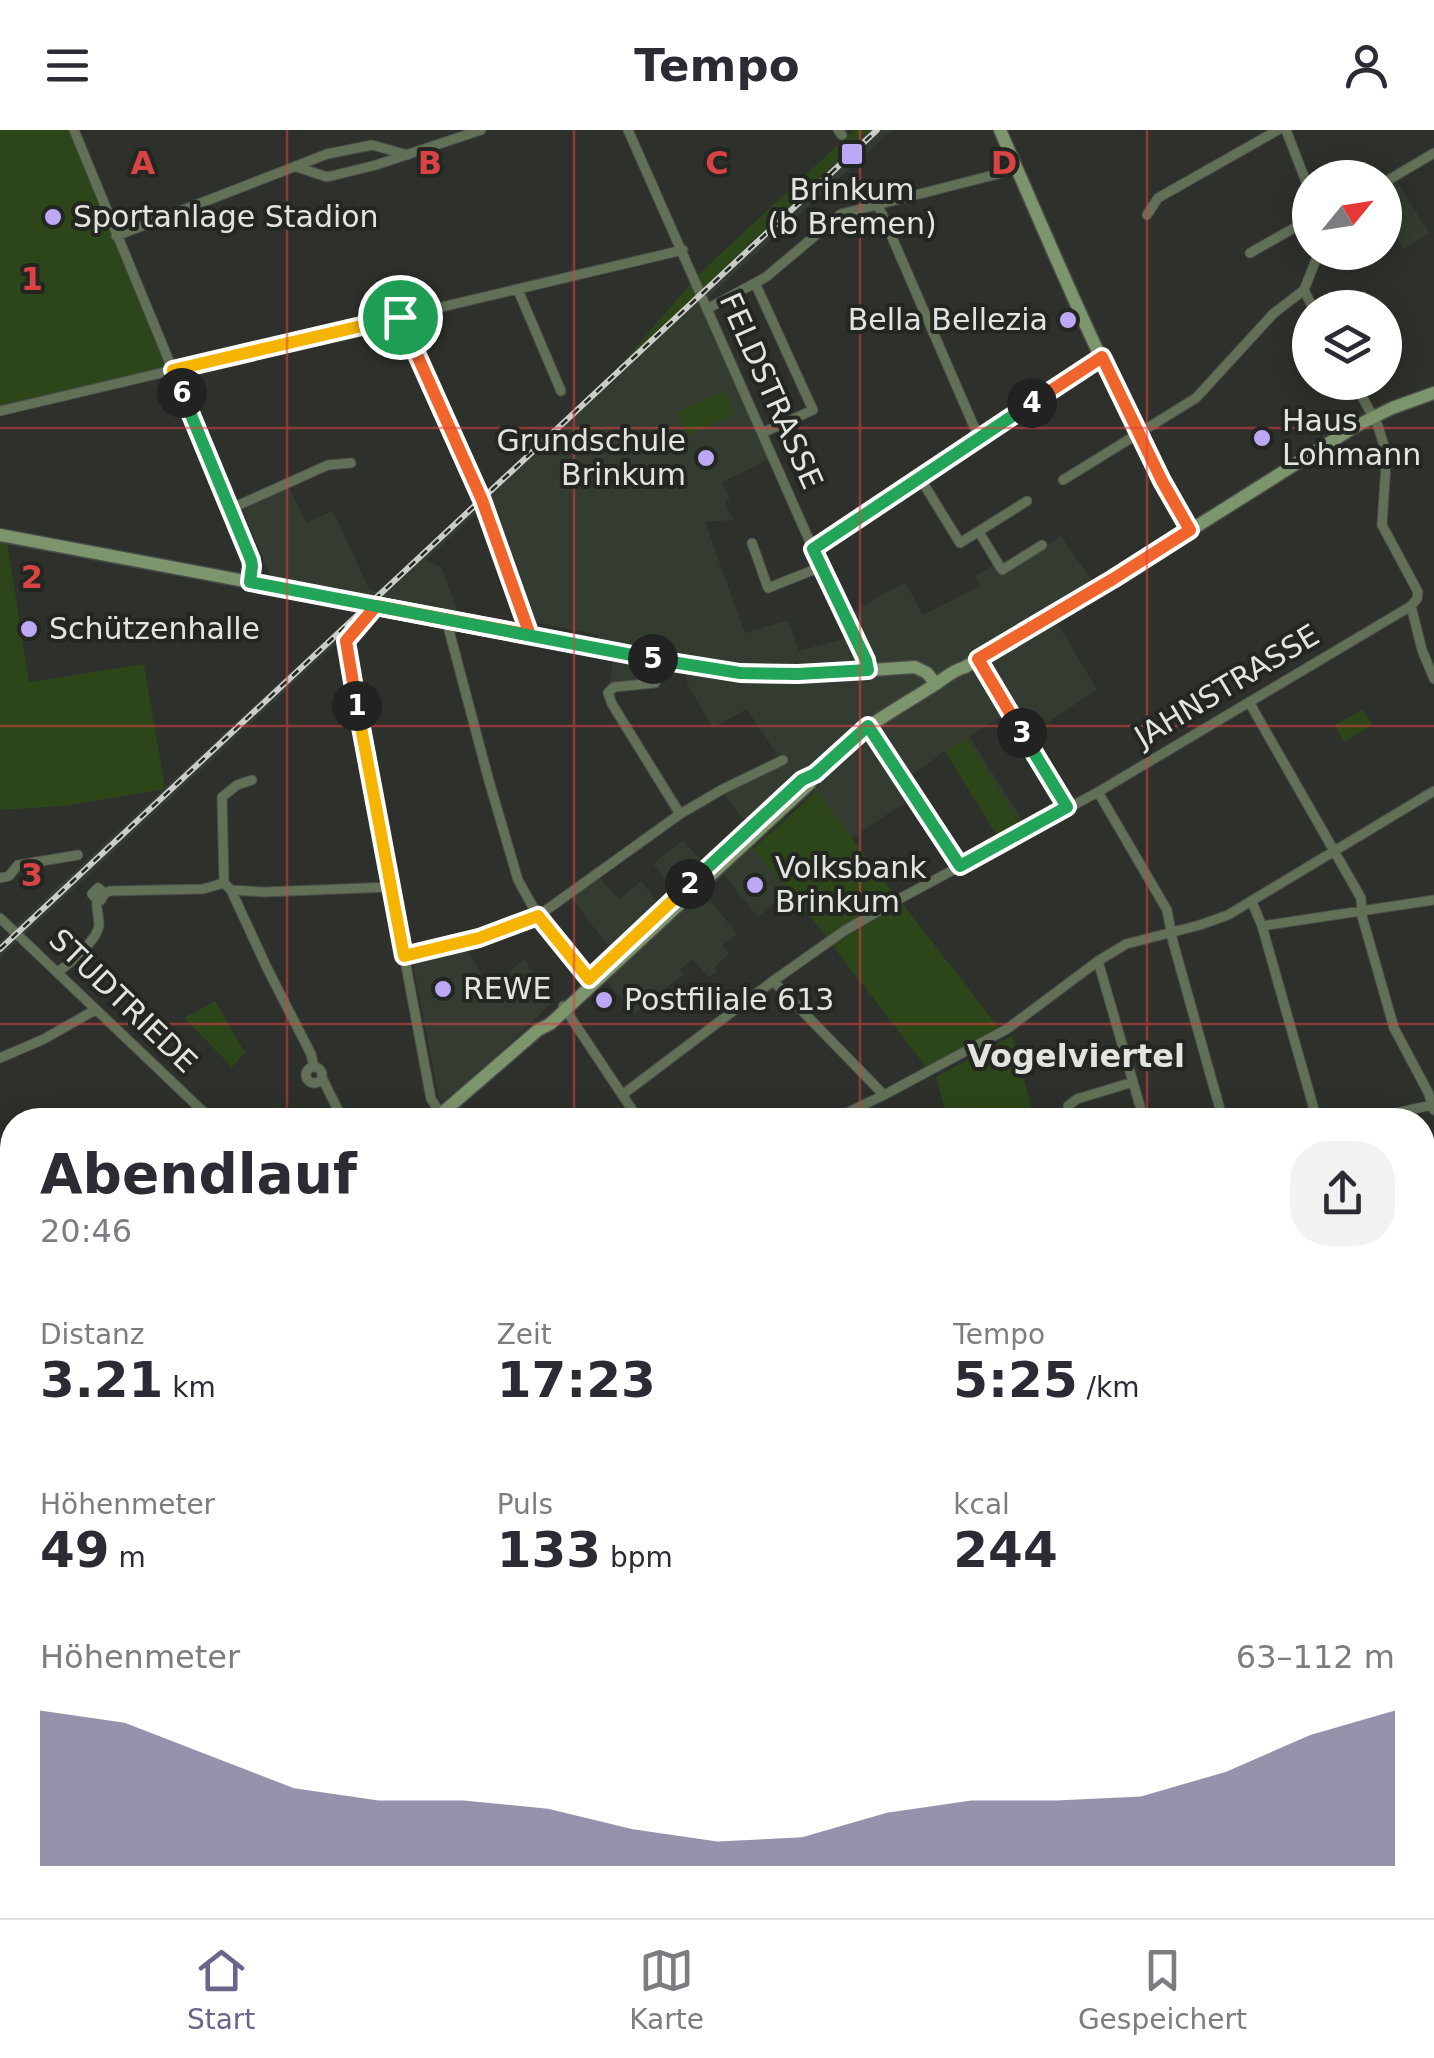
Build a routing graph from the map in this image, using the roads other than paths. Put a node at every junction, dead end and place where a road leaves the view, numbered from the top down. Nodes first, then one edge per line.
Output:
1 (74, 130) edge
2 (481, 130) edge
3 (628, 130) edge
4 (1000, 130) edge
5 (1278, 130) edge
6 (1286, 130) edge
7 (1434, 153) edge
8 (408, 154) junction
9 (1298, 160) edge
10 (298, 166) junction
11 (1017, 170) junction
12 (1402, 172) edge
13 (878, 205) junction
14 (1147, 215) dead end
15 (1292, 229) edge
16 (116, 236) junction
17 (682, 250) junction
18 (1250, 253) dead end
19 (1312, 270) edge
20 (755, 284) junction
21 (518, 290) junction
22 (1304, 290) edge
23 (1292, 299) edge
24 (708, 308) junction
25 (400, 317) junction
26 (1102, 357) junction
27 (173, 370) junction
28 (561, 391) dead end
29 (1434, 393) edge
30 (1363, 400) edge
31 (0, 411) edge
32 (1372, 417) junction
33 (1138, 432) junction
34 (762, 434) junction
35 (980, 438) junction
36 (351, 464) dead end
37 (920, 478) junction
38 (1063, 480) dead end
39 (1027, 501) dead end
40 (230, 509) junction
41 (1190, 530) junction
42 (979, 532) junction
43 (0, 536) edge
44 (752, 542) dead end
45 (1042, 545) dead end
46 (813, 549) junction
47 (820, 567) junction
48 (250, 582) junction
49 (376, 606) junction
50 (1411, 606) junction
51 (446, 620) junction
52 (530, 635) junction
53 (978, 659) junction
54 (663, 661) junction
55 (868, 670) junction
56 (1434, 679) edge
57 (931, 687) junction
58 (1248, 702) junction
59 (868, 726) junction
60 (784, 760) dead end
61 (815, 774) junction
62 (252, 780) dead end
63 (1434, 791) edge
64 (1098, 792) junction
65 (1067, 807) junction
66 (680, 814) junction
67 (1334, 851) junction
68 (78, 855) dead end
69 (960, 866) junction
70 (0, 878) edge
71 (391, 886) junction
72 (228, 887) junction
73 (1434, 900) edge
74 (1252, 902) junction
75 (1362, 909) junction
76 (538, 916) junction
77 (1, 923) edge
78 (1262, 926) junction
79 (1172, 931) junction
80 (404, 956) junction
81 (1098, 961) junction
82 (57, 972) junction
83 (589, 979) junction
84 (773, 982) junction
85 (564, 1006) junction
86 (95, 1010) junction
87 (0, 1058) edge
88 (1133, 1082) junction
89 (622, 1095) junction
90 (884, 1095) junction
91 (864, 1106) joint
92 (1068, 1106) dead end
93 (1433, 1107) edge
94 (199, 1108) edge
95 (337, 1108) edge
96 (435, 1108) edge
97 (452, 1108) edge
98 (631, 1108) edge
99 (859, 1108) edge
100 (1141, 1108) edge
101 (1220, 1108) edge
102 (1314, 1108) edge
103 (1417, 1108) edge

1 - 16 street
2 - 8 street
3 - 17 street, FELDSTRASSE
4 - 11 street
5 - 14 street
6 - 9 street
7 - 12 street
8 - 10 street
8 - 10 street
10 - 16 street
11 - 13 street
11 - 26 street
13 - 20 street
13 - 35 street
15 - 18 street
16 - 27 street
17 - 21 street
17 - 24 street, FELDSTRASSE
19 - 22 street
20 - 24 street
20 - 34 street
21 - 25 street
21 - 28 street
23 - 33 street
24 - 34 street, FELDSTRASSE
25 - 27 street
25 - 52 street
26 - 33 street
26 - 35 street
27 - 31 street
27 - 40 street
29 - 32 street
30 - 32 street
32 - 41 street
32 - 50 street
33 - 38 street
33 - 41 street
34 - 46 street, FELDSTRASSE
35 - 37 street
36 - 40 street
37 - 42 street
37 - 46 street
39 - 42 street
40 - 48 street
41 - 53 street
42 - 45 street
43 - 48 street
44 - 47 street
46 - 47 street, FELDSTRASSE
47 - 55 street, FELDSTRASSE
48 - 49 street
49 - 51 street
49 - 71 street
50 - 56 street
50 - 58 street, JAHNSTRASSE
51 - 52 street
51 - 76 street
52 - 54 street
53 - 57 street
53 - 65 street
54 - 55 street
54 - 66 street
55 - 57 street
57 - 59 street
58 - 64 street, JAHNSTRASSE
58 - 67 street
59 - 61 street
59 - 69 street
60 - 66 street
61 - 83 street
61 - 85 street
62 - 72 street
63 - 67 street
64 - 65 street, JAHNSTRASSE
64 - 79 street
65 - 69 street, JAHNSTRASSE
66 - 76 street
67 - 74 street
67 - 75 street
68 - 70 street
69 - 84 street, JAHNSTRASSE
71 - 72 street
71 - 80 street
72 - 82 street
72 - 95 street
73 - 75 street
74 - 78 street
74 - 79 street
75 - 78 street
75 - 93 street
76 - 80 street
76 - 83 street
77 - 82 street, STUDTRIEDE
78 - 102 street
79 - 81 street
79 - 101 street
80 - 96 street
81 - 88 street
81 - 90 street
82 - 86 street, STUDTRIEDE
83 - 85 street
84 - 89 street, JAHNSTRASSE
84 - 90 street
85 - 89 street
85 - 97 street
86 - 87 street
86 - 94 street, STUDTRIEDE
88 - 92 street
88 - 100 street
89 - 98 street
90 - 91 street
91 - 99 street
93 - 103 street

